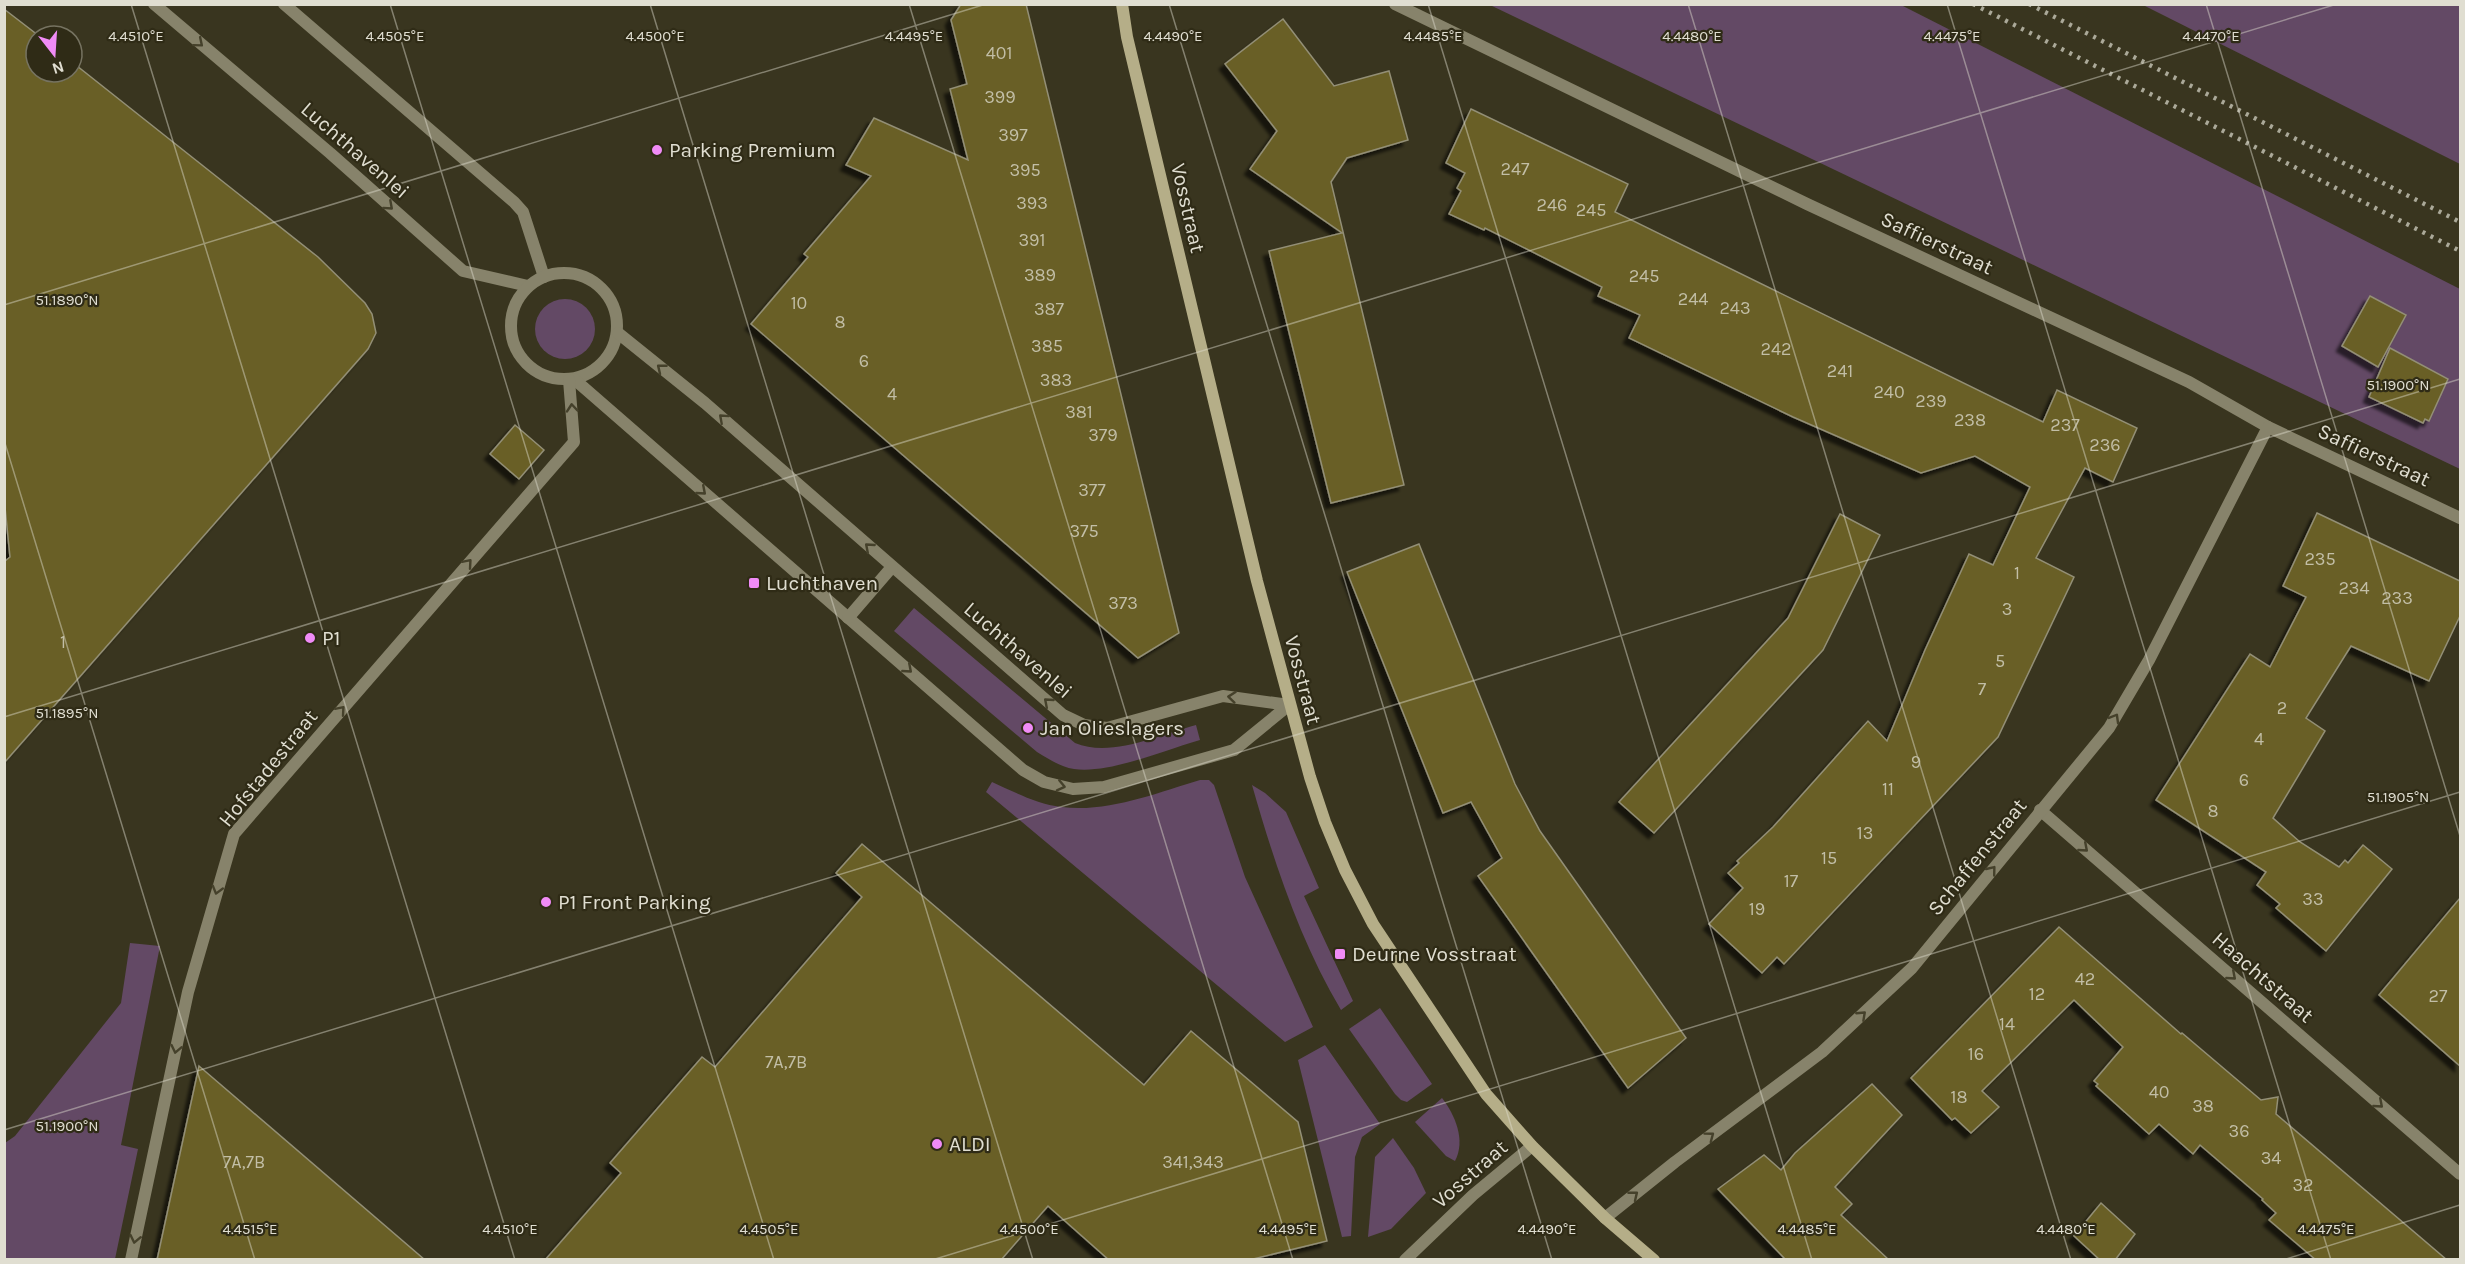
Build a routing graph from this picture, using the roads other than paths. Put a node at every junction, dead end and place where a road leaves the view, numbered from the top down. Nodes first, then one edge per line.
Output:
1 (154, 4) edge
2 (284, 4) edge
3 (1122, 4) edge
4 (1395, 4) edge
5 (544, 277) junction
6 (528, 286) junction
7 (618, 333) junction
8 (572, 379) junction
9 (2268, 427) junction
10 (2460, 518) edge
11 (892, 567) junction
12 (848, 618) junction
13 (1290, 705) junction
14 (2040, 810) junction
15 (1532, 1146) junction
16 (2460, 1174) edge
17 (1605, 1218) junction
18 (131, 1260) edge
19 (1405, 1260) edge
20 (1654, 1260) edge

1 -> 6 street, Luchthavenlei
2 - 5 street
3 - 13 street, Vosstraat
4 - 9 street, Saffierstraat
5 - 6 street
5 - 7 street
6 - 8 street
7 - 8 street
11 -> 7 street, Luchthavenlei
8 -> 12 street
8 - 18 street, Hofstadestraat
9 - 10 street, Saffierstraat
14 -> 9 street, Schaffenstraat
11 - 12 street
13 -> 11 street, Luchthavenlei
12 -> 13 street
13 - 15 street, Vosstraat
14 -> 16 street, Haachtstraat
17 -> 14 street, Schaffenstraat
15 - 17 street
15 - 19 street, Vosstraat
17 - 20 street

